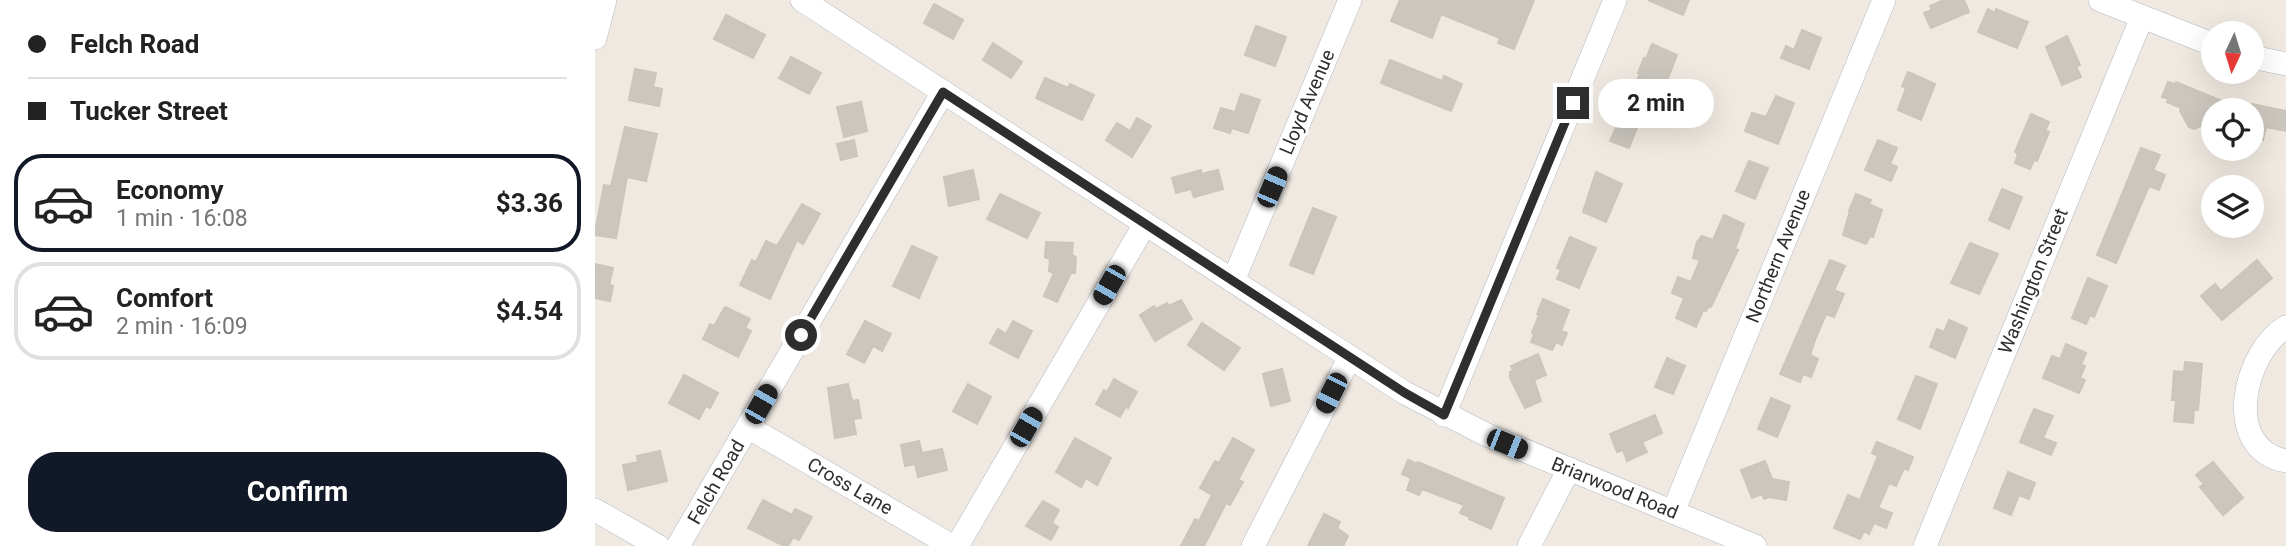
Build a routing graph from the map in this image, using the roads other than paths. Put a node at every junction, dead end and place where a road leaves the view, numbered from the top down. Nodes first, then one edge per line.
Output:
1 (605, 0) edge
2 (802, 0) edge
3 (1350, 0) edge
4 (1615, 0) edge
5 (1884, 0) edge
6 (2100, 0) edge
7 (2142, 17) junction
8 (595, 38) edge
9 (2201, 39) edge
10 (2265, 60) edge
11 (2286, 64) edge
12 (943, 92) junction
13 (1145, 224) junction
14 (1233, 281) junction
15 (2286, 327) edge
16 (1350, 357) junction
17 (1444, 415) junction
18 (748, 427) junction
19 (2286, 461) edge
20 (1569, 469) junction
21 (595, 510) edge
22 (1673, 512) junction
23 (658, 546) edge
24 (678, 546) edge
25 (955, 546) edge
26 (1253, 546) edge
27 (1529, 546) edge
28 (1755, 546) edge
29 (1924, 546) edge

1 - 8 street
2 - 12 street, Briarwood Road
3 - 14 street, Lloyd Avenue
4 - 17 street
5 - 22 street, Northern Avenue
6 - 7 street
7 - 9 street
7 - 29 street, Washington Street
10 - 11 street
12 - 13 street, Briarwood Road
12 - 18 street, Felch Road
13 - 14 street, Briarwood Road
13 - 25 street
14 - 16 street, Briarwood Road
15 - 19 street
16 - 17 street, Briarwood Road
16 - 26 street
17 - 20 street, Briarwood Road
18 - 24 street, Felch Road
18 - 25 street, Cross Lane
20 - 22 street, Briarwood Road
20 - 27 street
21 - 23 street
22 - 28 street, Briarwood Road

